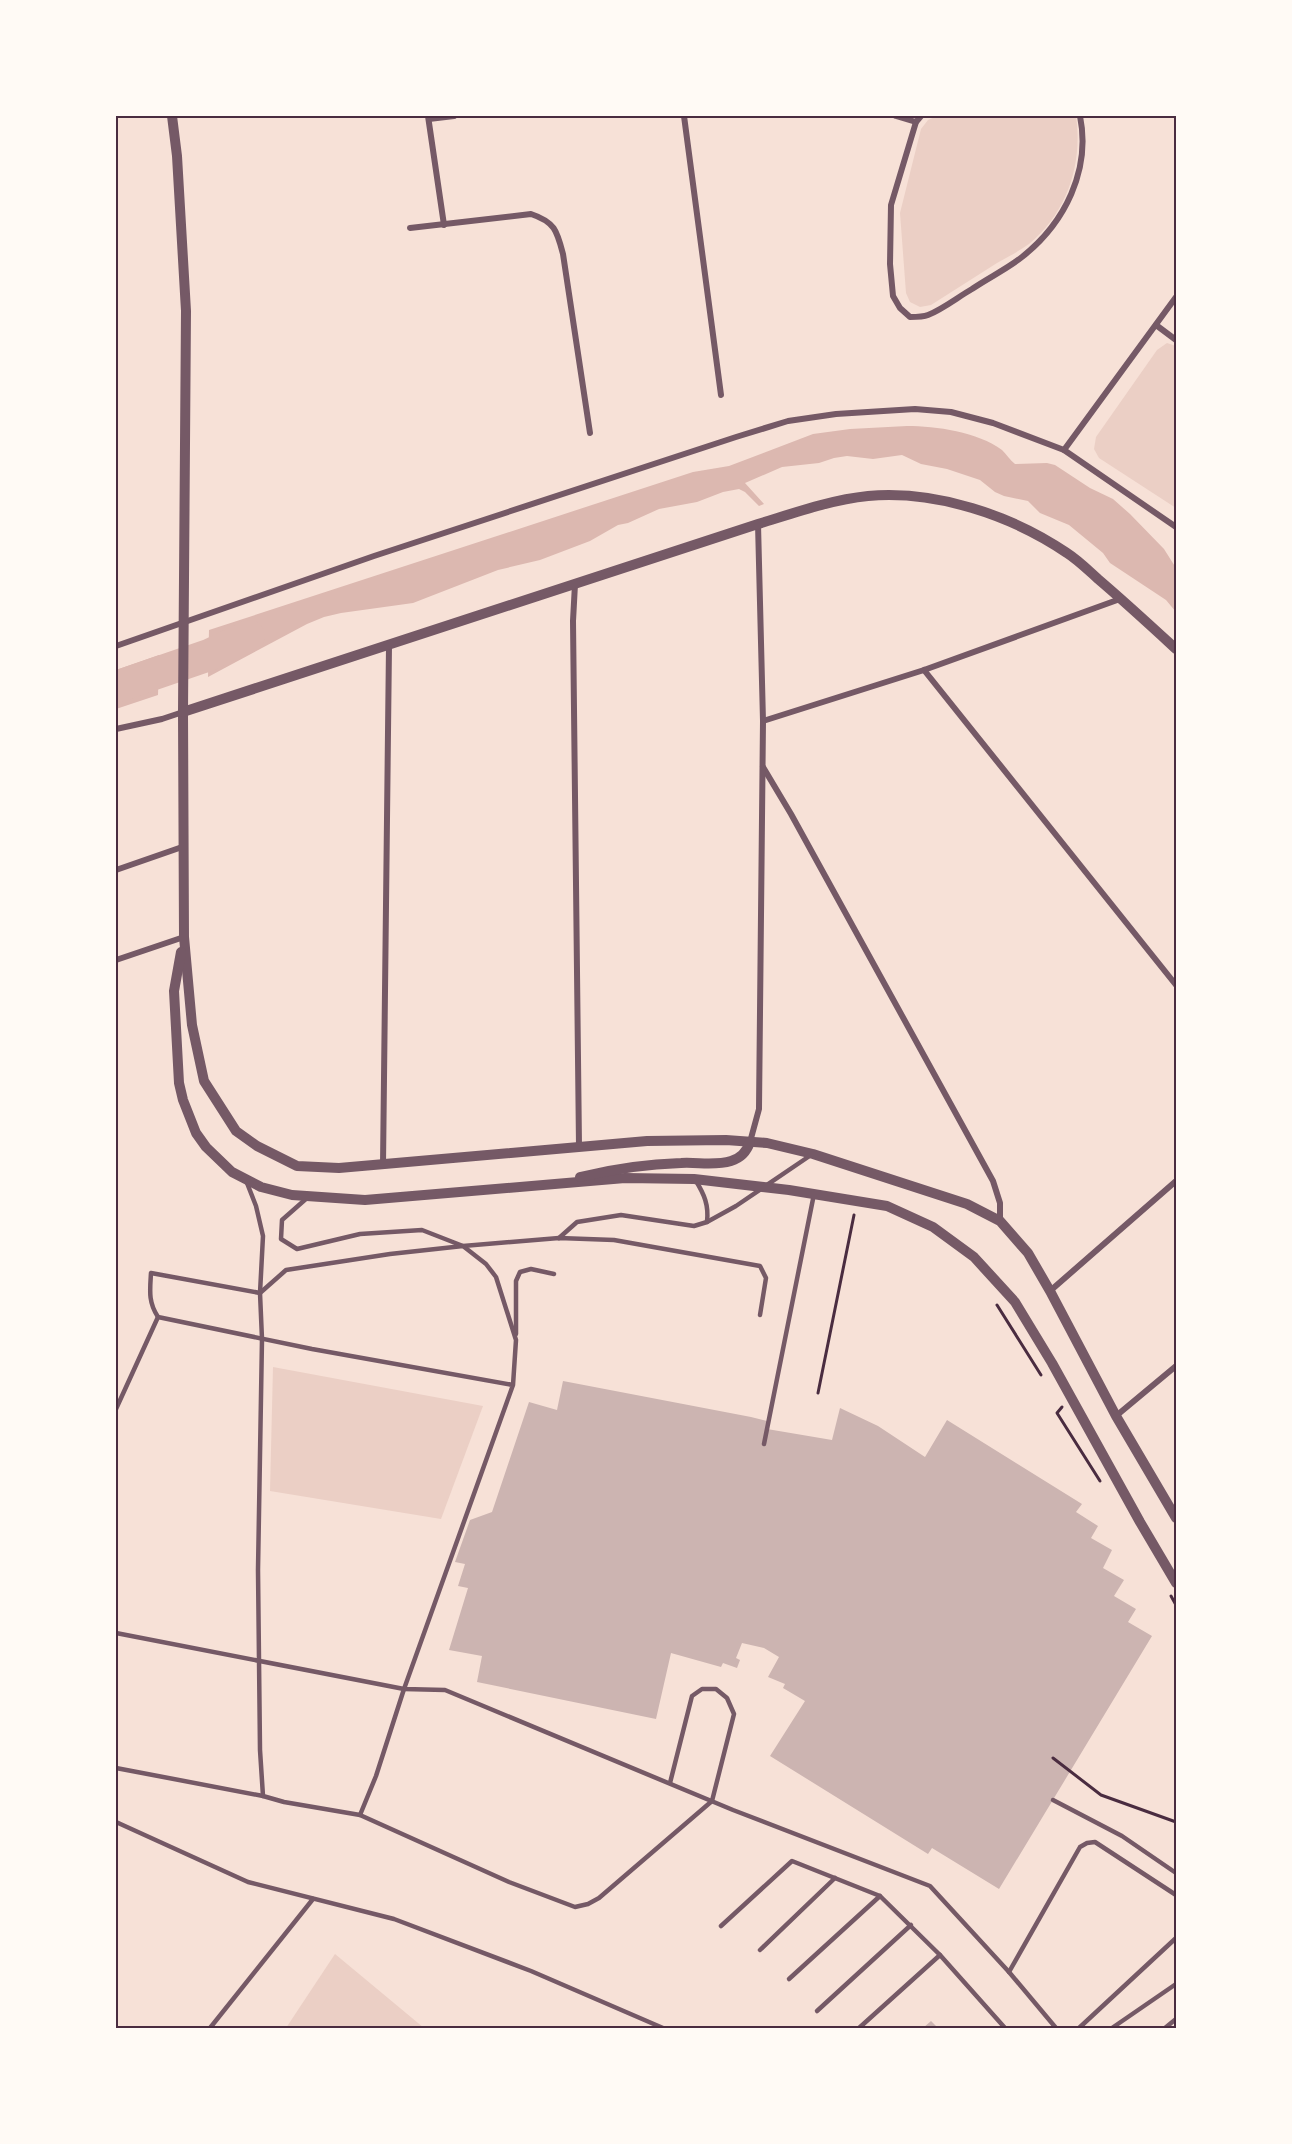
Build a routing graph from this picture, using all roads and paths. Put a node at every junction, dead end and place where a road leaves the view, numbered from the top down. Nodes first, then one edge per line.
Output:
1 (172, 116) edge
2 (454, 116) edge
3 (684, 116) edge
4 (896, 116) edge
5 (921, 116) edge
6 (1080, 116) edge
7 (428, 117) edge
8 (916, 122) junction
9 (444, 225) junction
10 (410, 228) dead end
11 (1176, 297) edge
12 (1156, 325) junction
13 (1176, 340) edge
14 (721, 395) dead end
15 (590, 432) dead end
16 (1064, 450) junction
17 (758, 524) junction
18 (1176, 527) edge
19 (575, 584) junction
20 (1121, 598) junction
21 (184, 621) junction
22 (116, 646) edge
23 (389, 646) junction
24 (1176, 649) edge
25 (924, 670) junction
26 (183, 712) junction
27 (763, 721) junction
28 (116, 729) edge
29 (762, 765) junction
30 (185, 846) junction
31 (116, 870) edge
32 (184, 937) junction
33 (116, 960) edge
34 (1176, 985) edge
35 (750, 1142) junction
36 (579, 1146) junction
37 (813, 1154) junction
38 (383, 1166) junction
39 (694, 1179) junction
40 (246, 1180) junction
41 (1176, 1181) edge
42 (545, 1185) junction
43 (763, 1187) junction
44 (814, 1194) junction
45 (309, 1196) junction
46 (856, 1201) junction
47 (707, 1221) junction
48 (1000, 1221) junction
49 (559, 1238) junction
50 (463, 1246) junction
51 (554, 1274) dead end
52 (1050, 1291) junction
53 (260, 1293) junction
54 (760, 1315) dead end
55 (158, 1317) junction
56 (262, 1339) junction
57 (516, 1340) junction
58 (1176, 1366) edge
59 (513, 1385) junction
60 (818, 1393) dead end
61 (116, 1409) edge
62 (1116, 1416) junction
63 (764, 1444) dead end
64 (1176, 1518) edge
65 (1176, 1583) edge
66 (116, 1633) edge
67 (259, 1661) junction
68 (404, 1689) junction
69 (1053, 1758) dead end
70 (116, 1768) edge
71 (670, 1783) junction
72 (263, 1796) junction
73 (712, 1800) junction
74 (1053, 1800) dead end
75 (360, 1815) junction
76 (116, 1822) edge
77 (1176, 1822) edge
78 (1176, 1873) edge
79 (835, 1878) junction
80 (1176, 1895) edge
81 (880, 1896) junction
82 (312, 1899) junction
83 (911, 1925) junction
84 (721, 1926) dead end
85 (1176, 1938) edge
86 (760, 1950) dead end
87 (940, 1955) junction
88 (1009, 1972) junction
89 (789, 1979) dead end
90 (1176, 1984) edge
91 (817, 2011) dead end
92 (1176, 2019) edge
93 (210, 2028) edge
94 (663, 2028) edge
95 (859, 2028) edge
96 (1005, 2028) edge
97 (1056, 2028) edge
98 (1079, 2028) edge
99 (1112, 2028) edge
100 (1165, 2028) edge

1 - 21 street
2 - 7 street
3 - 14 street
4 - 8 street
5 - 8 street
6 - 8 street
7 - 9 street
9 - 10 street
9 - 15 street
11 - 12 street
12 - 13 street
12 - 16 street
16 - 18 street
16 - 21 street
17 - 19 street
17 - 20 street
17 - 27 street
19 - 23 street
19 - 36 street
20 - 24 street
20 - 25 street
21 - 22 street
21 - 26 street
23 - 26 street
23 - 38 street
25 - 27 street
25 - 34 street
26 - 28 street
26 - 30 street
27 - 29 street
29 - 35 street
29 - 48 street
30 - 31 street
30 - 32 street
32 - 33 street
32 - 38 street
32 - 40 street
35 - 36 street
35 - 37 street
35 - 42 street
36 - 38 street
37 - 43 lane
37 - 48 street
39 - 42 street
39 - 43 street
39 - 47 lane
40 - 45 street
40 - 53 lane
41 - 52 street
42 - 45 street
43 - 44 street
43 - 47 lane
44 - 46 street
44 - 63 lane
45 - 50 lane
46 - 60 path
46 - 65 street
47 - 49 lane
48 - 52 street
49 - 50 lane
49 - 54 lane
50 - 53 lane
50 - 57 lane
51 - 57 lane
52 - 62 street
53 - 55 lane
53 - 56 lane
55 - 56 lane
55 - 61 lane
56 - 59 lane
56 - 67 lane
57 - 59 lane
58 - 62 street
59 - 68 lane
62 - 64 street
66 - 67 lane
67 - 68 lane
67 - 72 lane
68 - 71 lane
68 - 75 lane
69 - 77 path
70 - 72 lane
71 - 73 lane
71 - 73 lane
72 - 75 lane
73 - 75 lane
73 - 88 lane
74 - 78 lane
76 - 82 lane
79 - 81 lane
79 - 84 lane
79 - 86 lane
80 - 88 lane
81 - 83 lane
81 - 89 lane
82 - 93 lane
82 - 94 lane
83 - 87 lane
83 - 91 lane
85 - 98 lane
87 - 95 lane
87 - 96 lane
88 - 97 lane
90 - 99 lane
92 - 100 lane

